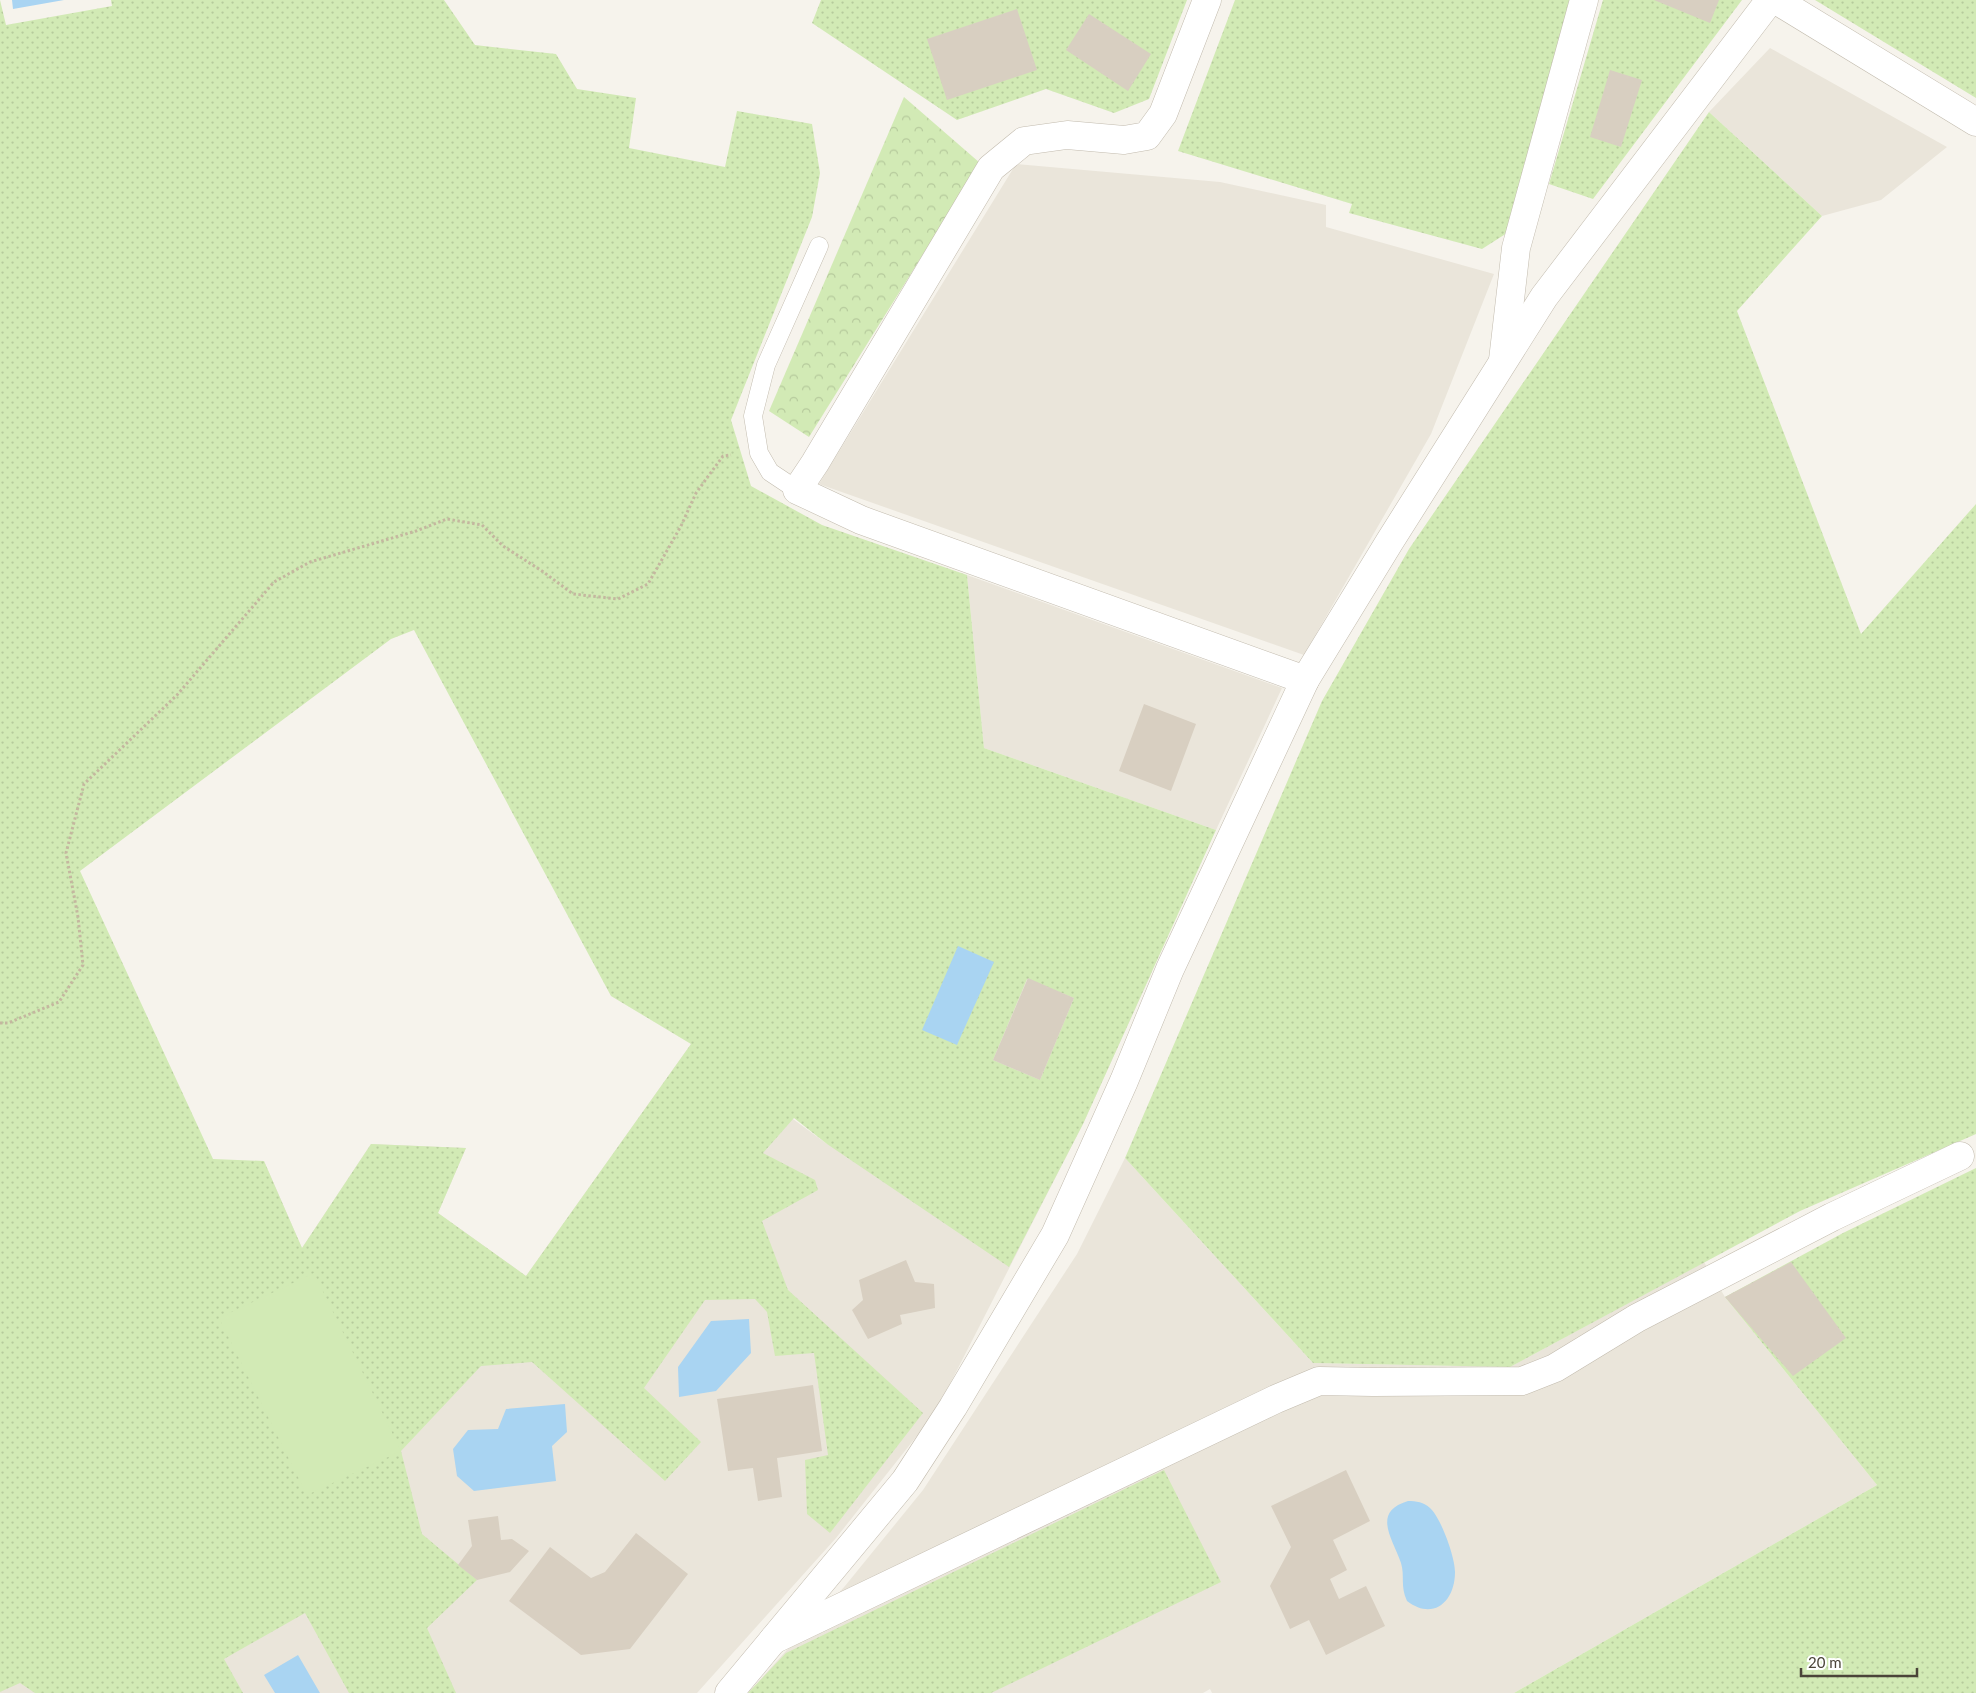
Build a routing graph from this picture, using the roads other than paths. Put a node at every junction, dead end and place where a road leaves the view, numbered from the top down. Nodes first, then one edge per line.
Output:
1 (1207, 0) edge
2 (1584, 0) edge
3 (1770, 0) edge
4 (1776, 0) edge
5 (1976, 122) edge
6 (819, 246) dead end
7 (1503, 360) junction
8 (797, 490) junction
9 (1305, 680) junction
10 (1960, 1156) dead end
11 (773, 1640) junction
12 (730, 1693) edge

1 - 8 street
2 - 7 street
3 - 7 street
4 - 5 street
6 - 8 lane
7 - 9 street
8 - 9 street
9 - 11 street
10 - 11 street
11 - 12 street

